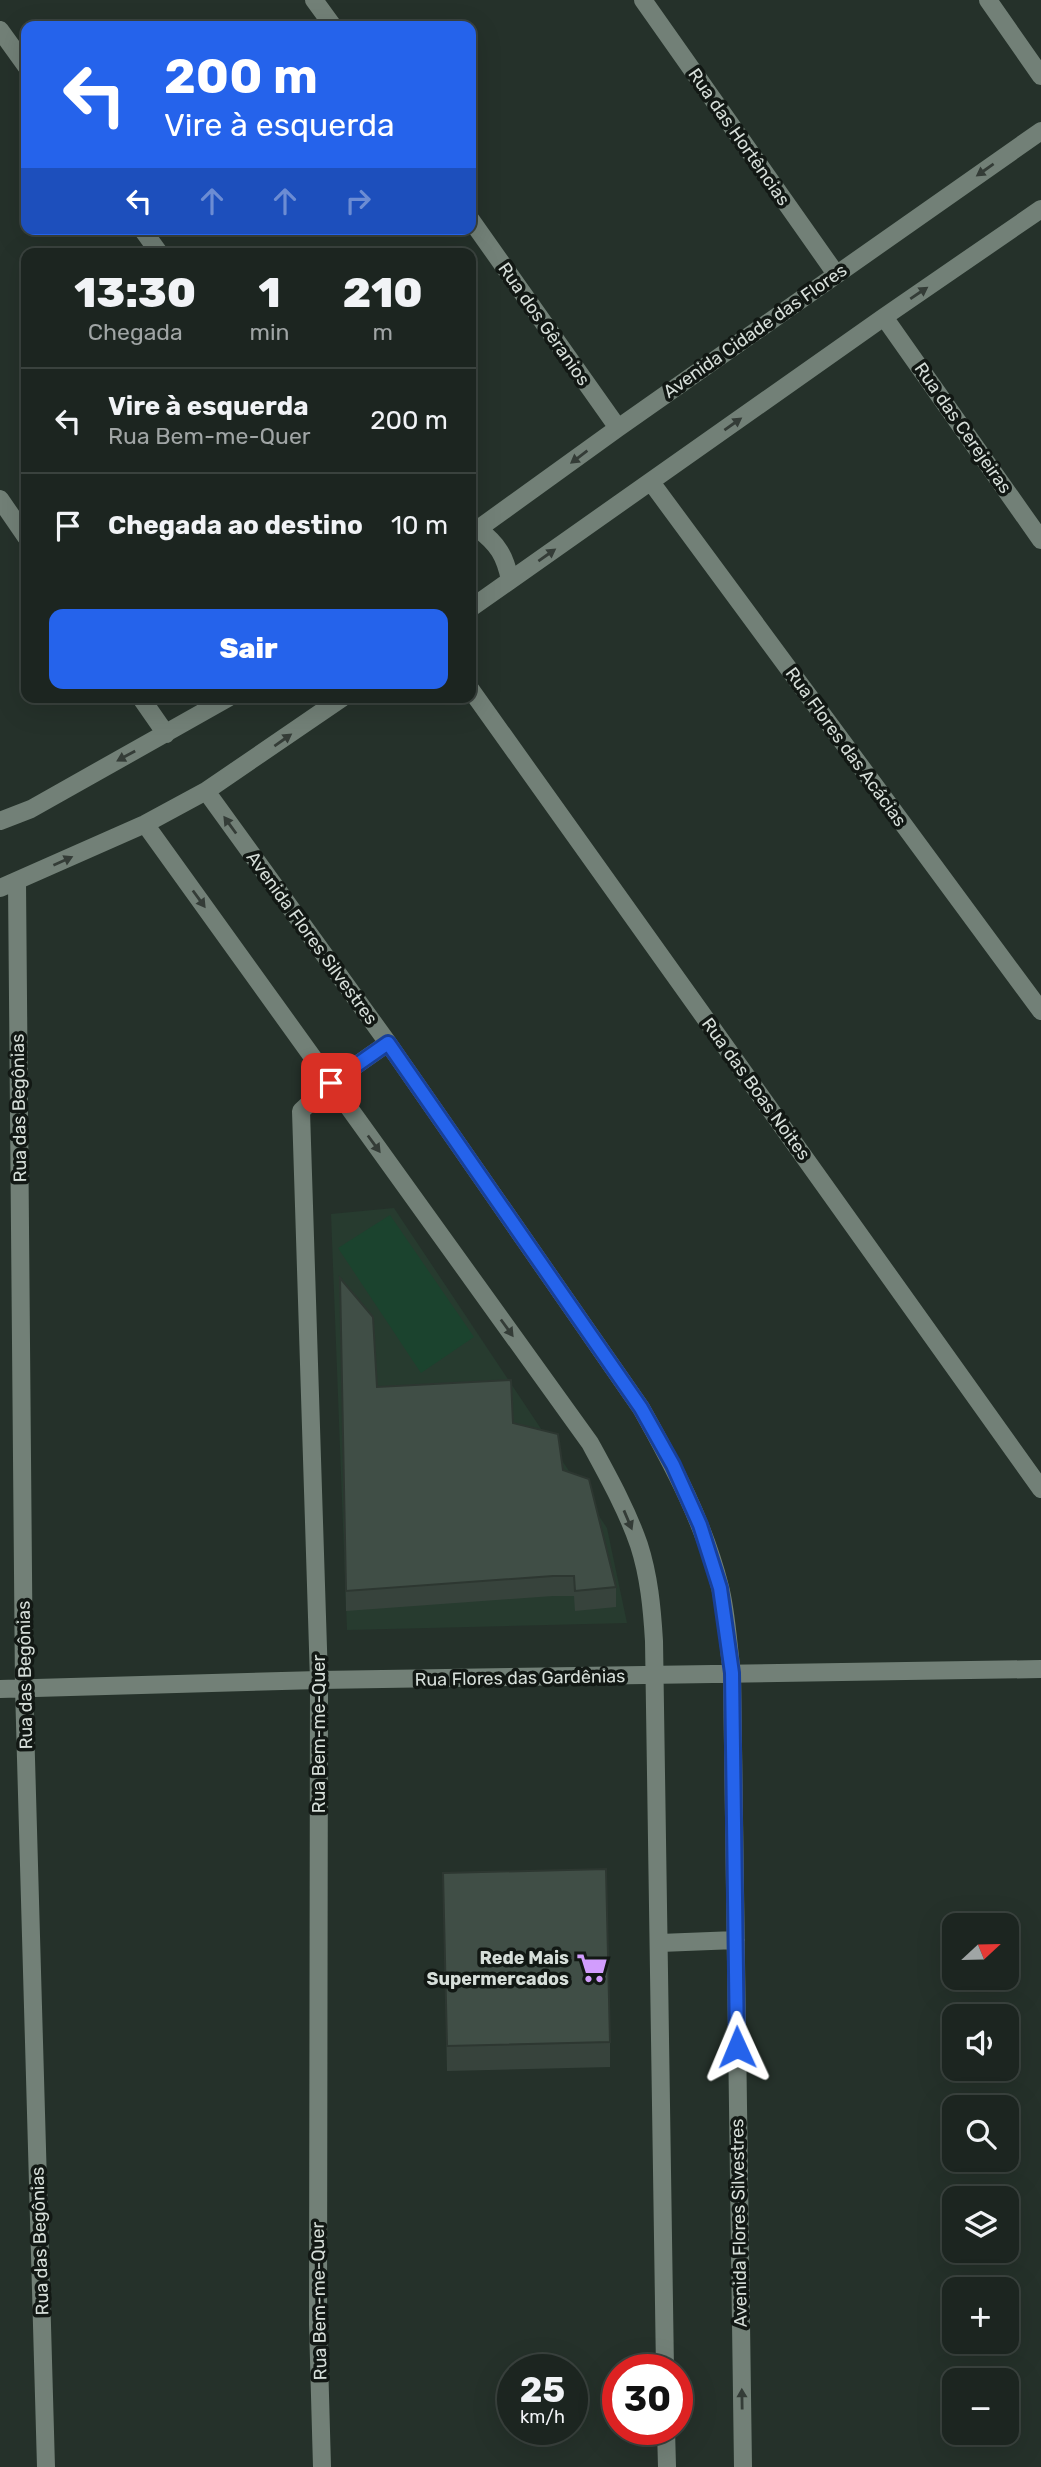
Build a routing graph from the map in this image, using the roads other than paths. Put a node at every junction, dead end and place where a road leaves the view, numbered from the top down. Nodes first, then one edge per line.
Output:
1 (314, 0) edge
2 (643, 0) edge
3 (988, 0) edge
4 (329, 21) edge
5 (0, 30) edge
6 (21, 59) edge
7 (1041, 76) edge
8 (1041, 131) edge
9 (1041, 209) edge
10 (476, 227) edge
11 (836, 274) junction
12 (884, 317) junction
13 (618, 428) junction
14 (651, 482) junction
15 (0, 499) edge
16 (21, 530) edge
17 (476, 531) edge
18 (476, 533) edge
19 (1041, 540) edge
20 (510, 580) junction
21 (476, 604) edge
22 (476, 697) edge
23 (144, 703) edge
24 (219, 703) edge
25 (335, 703) edge
26 (166, 734) junction
27 (206, 791) junction
28 (0, 821) edge
29 (145, 824) junction
30 (8, 885) edge
31 (1041, 1012) edge
32 (388, 1043) junction
33 (331, 1083) junction
34 (1041, 1489) edge
35 (1041, 1669) edge
36 (732, 1673) junction
37 (655, 1676) junction
38 (319, 1680) junction
39 (24, 1688) junction
40 (0, 1689) edge
41 (736, 1940) junction
42 (660, 1943) junction
43 (665, 2354) edge
44 (666, 2445) edge
45 (46, 2467) edge
46 (322, 2467) edge
47 (667, 2467) edge
48 (743, 2467) edge

1 - 4 street
2 - 11 street, Rua das Hortências
3 - 7 street
5 - 6 street
8 -> 11 street, Avenida Cidade das Flores
12 -> 9 street
10 - 13 street, Rua dos Gêranios
11 - 13 street, Avenida Cidade das Flores
14 -> 12 street
12 - 19 street, Rua das Cerejeiras
13 -> 17 street, Avenida Cidade das Flores
20 -> 14 street
14 - 31 street, Rua Flores das Acácias
15 - 16 street
18 - 20 street
20 - 21 street
22 - 34 street, Rua das Boas Noites
23 - 26 street
24 - 26 street
27 -> 25 street
26 -> 28 street
27 - 29 street
32 -> 27 street, Avenida Flores Silvestres
30 -> 29 street
29 -> 33 street
30 - 39 street, Rua das Begônias
32 - 33 street, Rua Bem-me-Quer
32 - 36 street, Avenida Flores Silvestres
33 -> 37 street
33 - 38 street, Rua Bem-me-Quer
35 - 36 street, Rua Flores das Gardênias
36 - 37 street, Rua Flores das Gardênias
36 - 41 street, Avenida Flores Silvestres
37 - 38 street, Rua Flores das Gardênias
37 - 42 street
38 - 39 street, Rua Flores das Gardênias
38 - 46 street, Rua Bem-me-Quer
39 - 40 street, Rua Flores das Gardênias
39 - 45 street, Rua das Begônias
41 - 42 street
48 -> 41 street, Avenida Flores Silvestres
42 - 43 street
44 - 47 street

